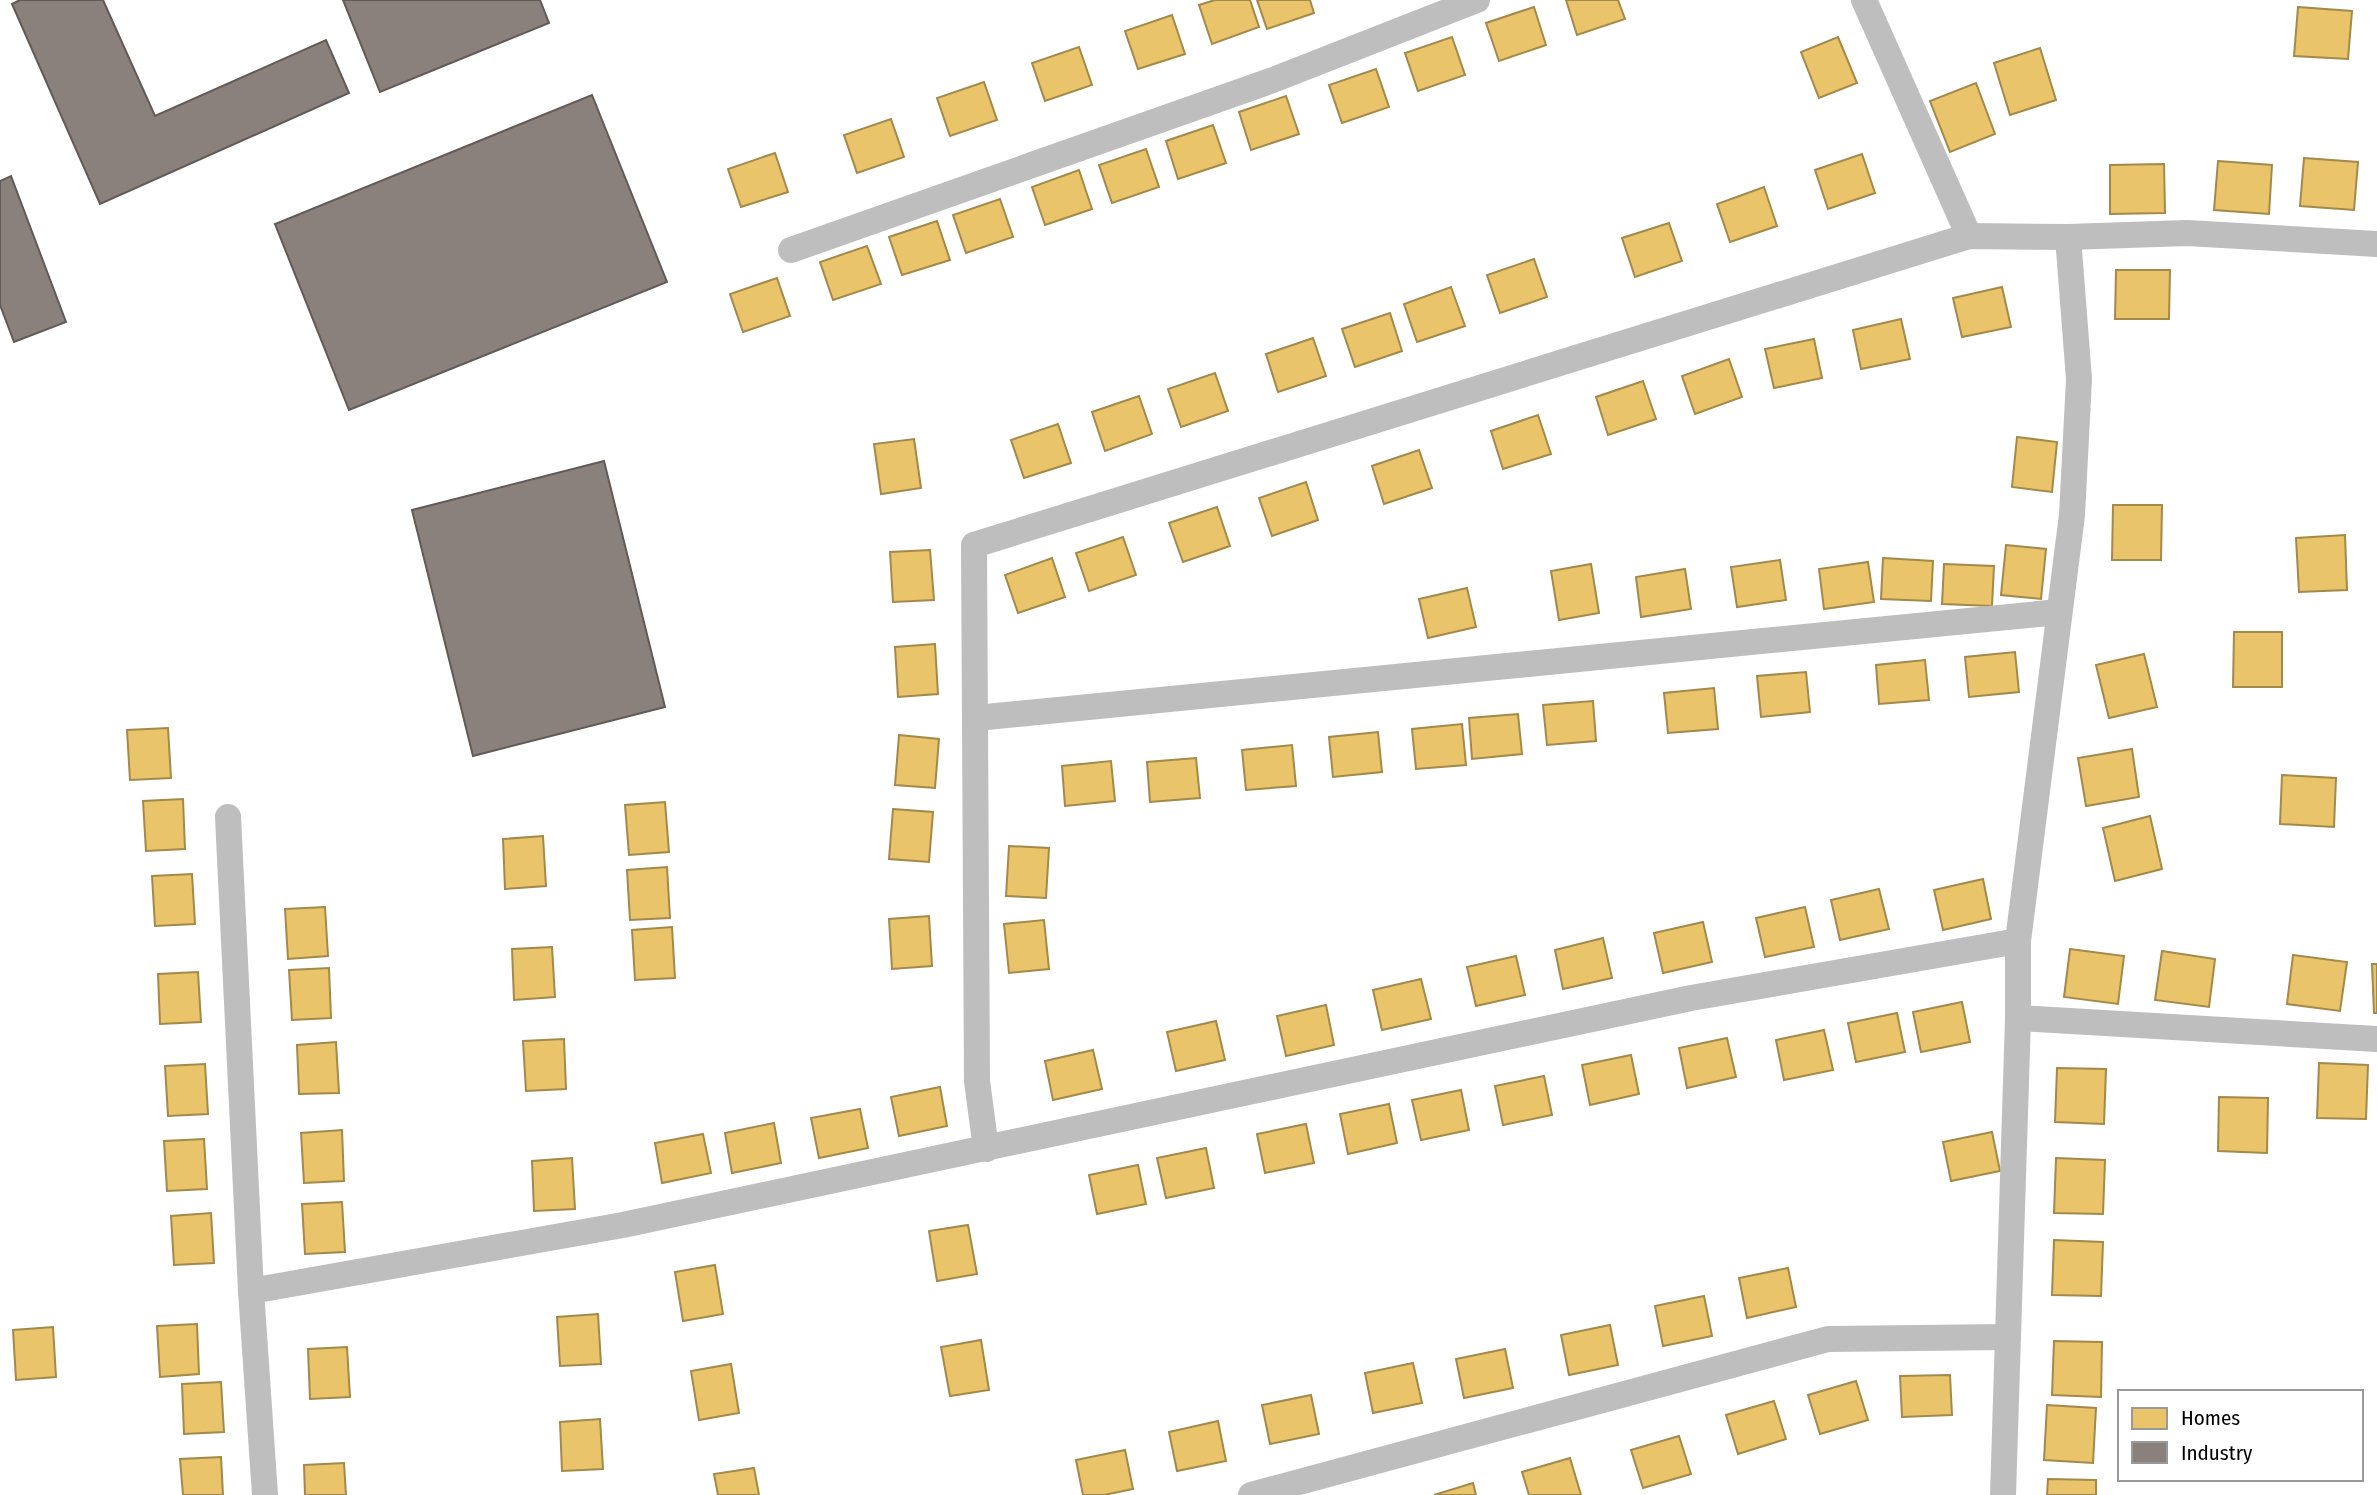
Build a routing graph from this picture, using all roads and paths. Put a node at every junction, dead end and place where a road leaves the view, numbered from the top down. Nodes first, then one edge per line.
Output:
1 (1477, 0) edge
2 (1864, 0) edge
3 (1969, 236) junction
4 (2068, 237) junction
5 (2377, 244) edge
6 (791, 250) dead end
7 (2059, 612) junction
8 (976, 718) junction
9 (228, 817) dead end
10 (2018, 941) junction
11 (2018, 1018) junction
12 (2377, 1039) edge
13 (986, 1149) junction
14 (251, 1292) junction
15 (2008, 1337) junction
16 (265, 1495) edge
17 (1251, 1495) edge
18 (2003, 1495) edge

1 - 6 street
2 - 3 street
3 - 4 street
3 - 8 street
4 - 5 street
4 - 7 street
7 - 8 street
7 - 10 street
8 - 13 street
9 - 14 street
10 - 11 street
10 - 13 street
11 - 12 street
11 - 15 street
13 - 14 street
14 - 16 street
15 - 17 street
15 - 18 street

